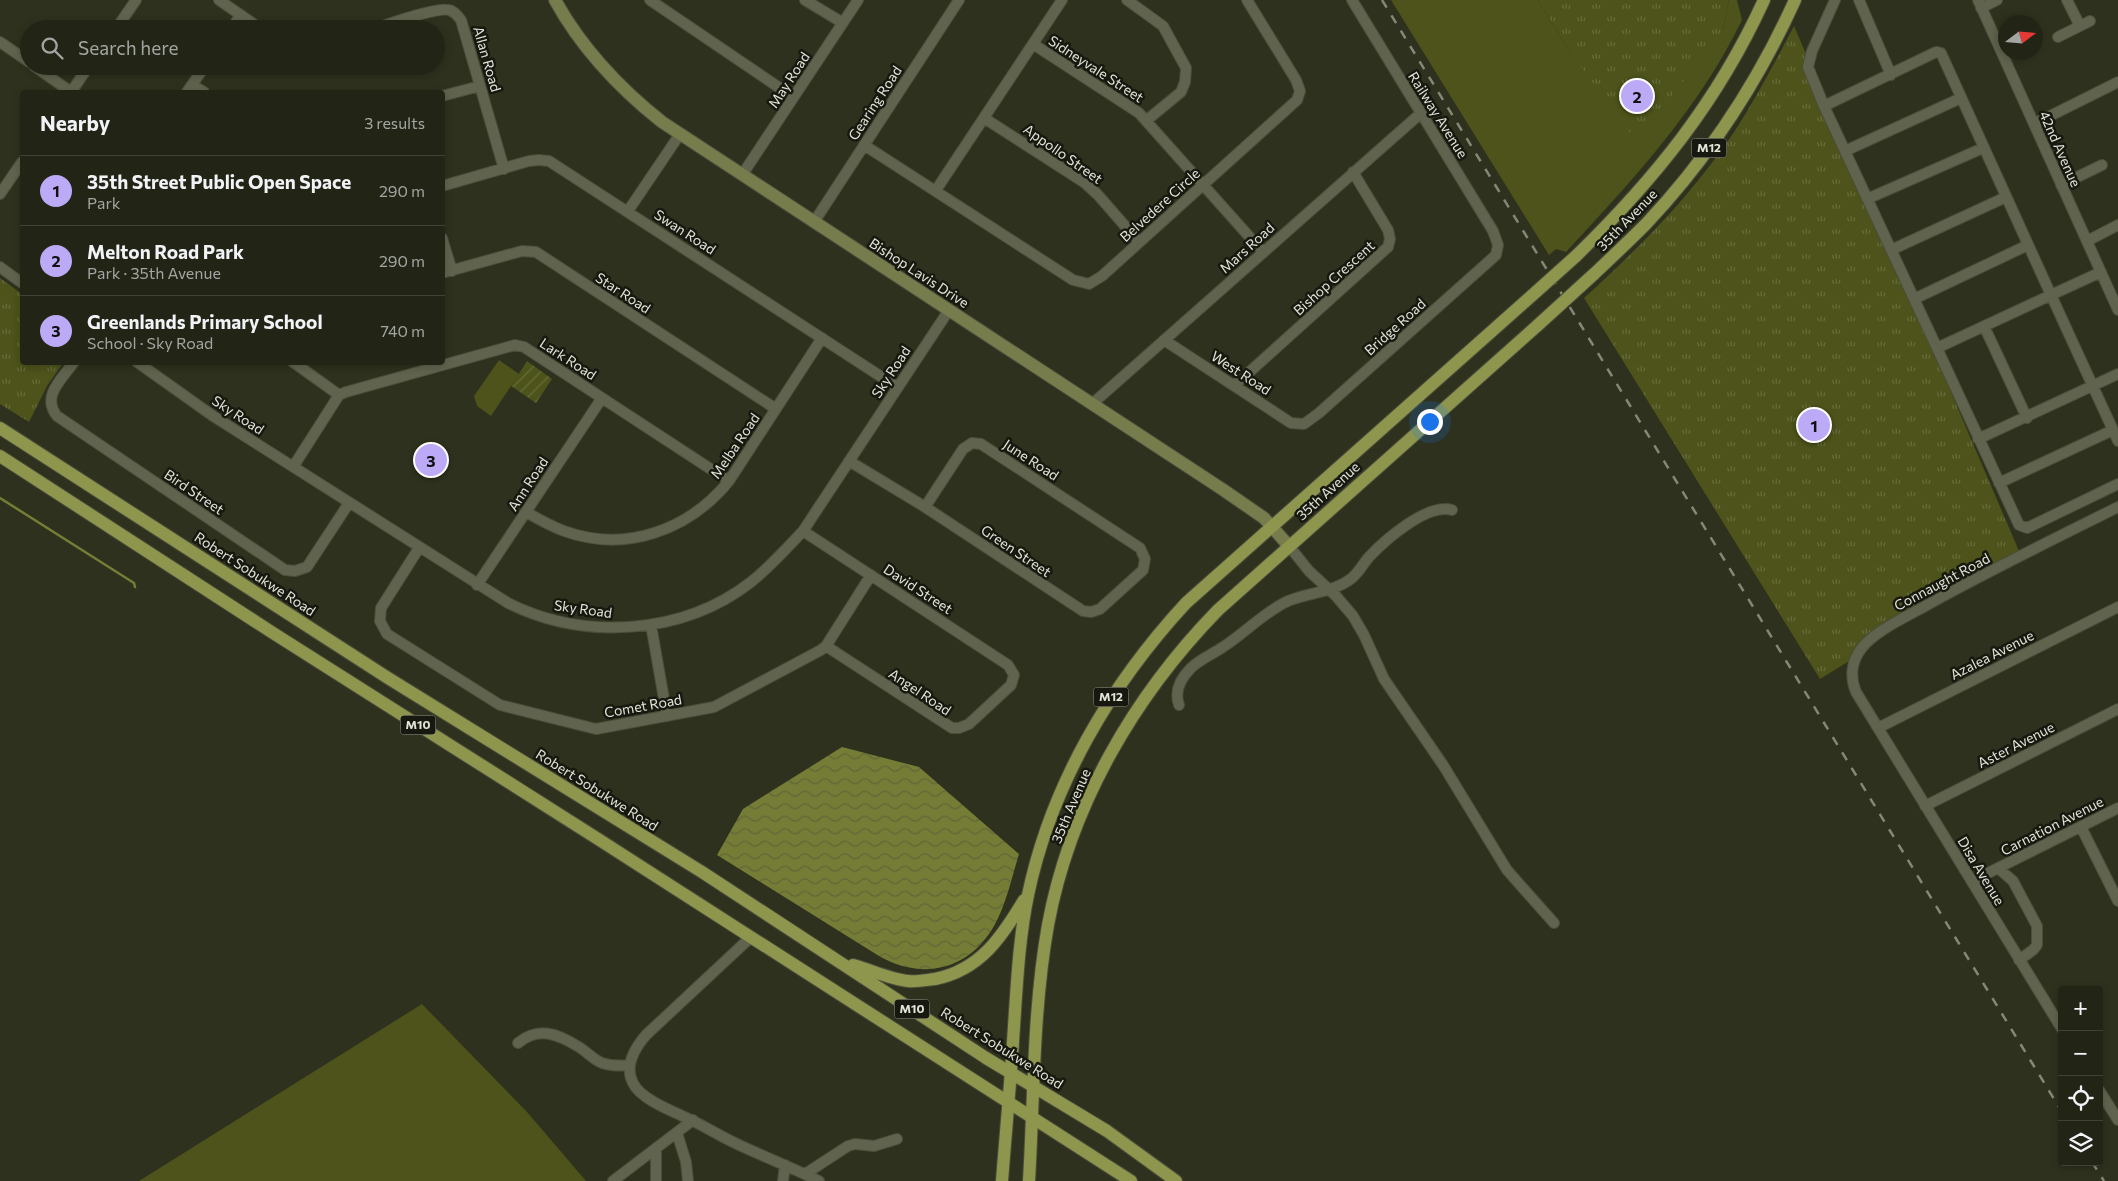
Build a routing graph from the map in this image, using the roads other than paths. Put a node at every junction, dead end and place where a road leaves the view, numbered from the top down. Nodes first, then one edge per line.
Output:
1 (136, 0) edge
2 (219, 0) edge
3 (555, 0) edge
4 (650, 0) edge
5 (805, 0) edge
6 (858, 0) edge
7 (959, 0) edge
8 (1062, 0) edge
9 (1127, 0) edge
10 (1352, 0) edge
11 (1764, 0) edge
12 (1794, 0) edge
13 (1834, 0) edge
14 (1859, 0) edge
15 (1997, 0) edge
16 (2067, 0) edge
17 (1250, 1) edge
18 (1979, 4) edge
19 (241, 15) junction
20 (122, 20) edge
21 (237, 20) edge
22 (248, 20) edge
23 (404, 20) edge
24 (2090, 21) dead end
25 (843, 23) junction
26 (2080, 26) junction
27 (2058, 36) dead end
28 (0, 42) edge
29 (1033, 44) junction
30 (20, 56) edge
31 (47, 75) edge
32 (83, 75) edge
33 (199, 75) edge
34 (1891, 75) junction
35 (2118, 82) edge
36 (480, 86) junction
37 (189, 89) edge
38 (68, 90) edge
39 (72, 90) edge
40 (445, 95) edge
41 (793, 97) junction
42 (1961, 98) junction
43 (1824, 106) junction
44 (1421, 113) junction
45 (984, 118) junction
46 (1147, 120) junction
47 (2034, 124) junction
48 (680, 134) junction
49 (864, 145) junction
50 (1983, 148) junction
51 (1845, 151) junction
52 (20, 165) edge
53 (2102, 165) dead end
54 (504, 169) junction
55 (1353, 172) junction
56 (742, 175) junction
57 (445, 185) edge
58 (2061, 185) junction
59 (1202, 186) junction
60 (936, 190) junction
61 (0, 194) edge
62 (2006, 197) junction
63 (1867, 199) junction
64 (628, 211) junction
65 (814, 222) junction
66 (2118, 225) edge
67 (2087, 241) junction
68 (1139, 242) junction
69 (1498, 245) joint
70 (2028, 245) junction
71 (1891, 250) junction
72 (1263, 252) junction
73 (445, 258) edge
74 (0, 267) edge
75 (447, 272) edge
76 (2101, 272) junction
77 (20, 282) edge
78 (2051, 295) junction
79 (1914, 300) junction
80 (950, 310) junction
81 (2118, 310) edge
82 (1984, 326) junction
83 (822, 338) junction
84 (1164, 340) junction
85 (1937, 348) junction
86 (445, 364) edge
87 (72, 365) edge
88 (141, 365) edge
89 (297, 365) edge
90 (440, 365) edge
91 (2118, 374) edge
92 (1235, 385) junction
93 (2093, 385) junction
94 (898, 387) junction
95 (340, 395) junction
96 (602, 398) junction
97 (1092, 404) junction
98 (776, 409) junction
99 (2026, 418) junction
100 (1304, 424) joint
101 (0, 428) edge
102 (2113, 430) junction
103 (1978, 439) junction
104 (2118, 441) edge
105 (0, 456) edge
106 (849, 462) junction
107 (293, 467) junction
108 (729, 481) junction
109 (1999, 483) junction
110 (2118, 484) edge
111 (349, 503) junction
112 (925, 507) junction
113 (2118, 507) edge
114 (1452, 510) dead end
115 (526, 512) junction
116 (1272, 527) junction
117 (803, 531) junction
118 (1290, 546) junction
119 (419, 548) junction
120 (1140, 548) joint
121 (871, 575) junction
122 (477, 585) junction
123 (1330, 590) junction
124 (2118, 607) edge
125 (651, 624) junction
126 (826, 646) junction
127 (1014, 675) joint
128 (1179, 705) dead end
129 (2118, 709) edge
130 (667, 716) junction
131 (1878, 728) junction
132 (1925, 806) junction
133 (2118, 808) edge
134 (2081, 827) junction
135 (1998, 868) junction
136 (1972, 882) junction
137 (1028, 893) junction
138 (2118, 901) edge
139 (1554, 923) dead end
140 (751, 937) junction
141 (2019, 960) junction
142 (839, 961) junction
143 (2058, 1023) edge
144 (518, 1043) dead end
145 (630, 1065) junction
146 (1011, 1071) junction
147 (1034, 1085) junction
148 (2103, 1096) edge
149 (1009, 1102) junction
150 (1033, 1117) junction
151 (693, 1120) junction
152 (2118, 1120) edge
153 (677, 1133) junction
154 (897, 1139) dead end
155 (656, 1148) junction
156 (785, 1165) junction
157 (805, 1174) junction
158 (613, 1181) edge
159 (656, 1181) edge
160 (688, 1181) edge
161 (783, 1181) edge
162 (819, 1181) edge
163 (1002, 1181) edge
164 (1029, 1181) edge
165 (1131, 1181) edge
166 (1176, 1181) edge

1 - 20 street
2 - 19 street
3 - 48 street, Bishop Lavis Drive
4 - 41 street
5 - 25 street
6 - 25 street, May Road
7 - 49 street, Gearing Road
8 - 29 street
9 - 46 street
10 - 44 street, Railway Avenue
11 - 116 main road, 35th Avenue / M12, bridge
12 - 118 main road, 35th Avenue / M12, bridge
13 - 43 street
14 - 34 street
15 - 18 street
16 - 26 street
17 - 59 street, Belvedere Circle
18 - 47 street, 42nd Avenue
19 - 21 street
19 - 22 street
23 - 36 street, Allan Road
24 - 26 street
25 - 41 street, May Road
26 - 27 street
28 - 30 street
29 - 45 street
29 - 46 street, Sidneyvale Street
31 - 38 street
32 - 39 street
33 - 37 street
34 - 42 street
34 - 43 street
35 - 47 street
36 - 40 street
36 - 54 street, Allan Road
41 - 56 street, May Road
42 - 50 street
42 - 51 street
43 - 51 street
44 - 55 street, Mars Road
44 - 69 street, Railway Avenue
45 - 60 street
45 - 68 street, Appollo Street
46 - 59 street, Sidneyvale Street
47 - 58 street, 42nd Avenue
48 - 56 street, Bishop Lavis Drive
48 - 64 street
49 - 60 street, Belvedere Circle
49 - 65 street, Gearing Road
50 - 62 street
50 - 63 street
51 - 63 street
52 - 61 street
53 - 58 street
54 - 57 street, Swan Road
54 - 64 street, Swan Road
55 - 72 street, Mars Road
55 - 92 street, Bishop Crescent
56 - 65 street, Bishop Lavis Drive
58 - 67 street, 42nd Avenue
59 - 68 street, Belvedere Circle
59 - 72 street, Sidneyvale Street
60 - 68 street, Belvedere Circle
62 - 70 street
62 - 71 street
63 - 71 street
64 - 83 street, Swan Road
65 - 80 street, Bishop Lavis Drive
66 - 67 street
67 - 76 street, 42nd Avenue
69 - 100 street, Bridge Road
70 - 78 street
70 - 79 street
71 - 79 street
72 - 84 street, Mars Road
73 - 75 street
74 - 77 street
75 - 98 street, Star Road
76 - 78 street
76 - 81 street, 42nd Avenue
78 - 82 street
78 - 93 street
79 - 85 street
80 - 94 street, Sky Road
80 - 97 street, Bishop Lavis Drive
82 - 85 street
82 - 99 street
83 - 94 street, Swan Road
83 - 98 street, Melba Road
84 - 92 street, West Road
84 - 97 street, Mars Road
85 - 103 street
86 - 96 street, Lark Road
87 - 111 street, Bird Street
88 - 107 street, Sky Road
89 - 95 street
90 - 95 street, Lark Road
91 - 93 street
92 - 100 street, West Road
93 - 99 street
93 - 102 street
94 - 106 street, Sky Road
95 - 107 street
96 - 108 street, Lark Road
96 - 115 street, Ann Road
97 - 116 street, Bishop Lavis Drive
98 - 108 street, Melba Road
99 - 103 street
101 - 142 main road, Robert Sobukwe Road / M10
102 - 104 street
102 - 109 street
103 - 109 street
105 - 140 main road, M10
106 - 112 street, Green Street
106 - 117 street, Sky Road
107 - 111 street, Sky Road
108 - 115 street, Melba Road
109 - 110 street
111 - 119 street, Sky Road
112 - 120 street, June Road
112 - 120 street, Green Street
113 - 131 street, Connaught Road
114 - 123 street
115 - 122 street, Ann Road
116 - 118 street, Bishop Lavis Drive
116 - 137 main road, 35th Avenue / M12
117 - 121 street, David Street
117 - 125 street, Sky Road
118 - 123 street
118 - 147 main road, 35th Avenue / M12
119 - 122 street, Sky Road
119 - 130 street, Comet Road
121 - 126 street, Comet Road
121 - 127 street, David Street
122 - 125 street, Sky Road
123 - 128 street
123 - 139 street
124 - 131 street, Azalea Avenue
125 - 130 street
126 - 127 street, Angel Road
126 - 130 street, Comet Road
129 - 132 street, Aster Avenue
131 - 132 street, Disa Avenue
132 - 136 street, Disa Avenue
133 - 134 street, Carnation Avenue
134 - 135 street, Carnation Avenue
134 - 138 street
135 - 136 street, Carnation Avenue
135 - 141 street
136 - 141 street, Disa Avenue
137 - 142 main road
137 - 146 main road, 35th Avenue / M12
140 - 145 street
140 - 149 main road, M10
141 - 143 street, Disa Avenue
142 - 146 main road, Robert Sobukwe Road / M10
144 - 145 street
145 - 151 street
146 - 147 main road, Robert Sobukwe Road / M10
146 - 149 main road, M12
147 - 150 main road, M12
147 - 166 main road, Robert Sobukwe Road / M10
148 - 152 street
149 - 150 main road, M10
149 - 163 main road, M12
150 - 164 main road, M12
150 - 165 main road, M10
151 - 153 street
151 - 156 street
153 - 155 street
153 - 160 street
154 - 157 street
155 - 158 street
155 - 159 street
156 - 157 street
156 - 161 street
157 - 162 street

